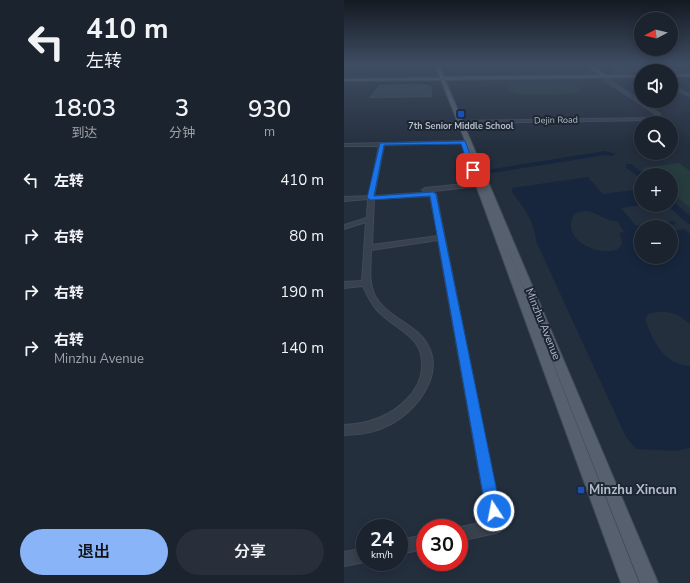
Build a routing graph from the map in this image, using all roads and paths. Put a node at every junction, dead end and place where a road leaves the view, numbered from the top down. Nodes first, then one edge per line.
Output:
1 (446, 92) edge
2 (624, 92) edge
3 (458, 122) junction
4 (463, 142) junction
5 (382, 144) junction
6 (344, 145) edge
7 (482, 184) junction
8 (344, 194) edge
9 (371, 195) junction
10 (344, 199) edge
11 (370, 219) junction
12 (344, 227) edge
13 (442, 237) junction
14 (368, 248) junction
15 (366, 283) junction
16 (344, 285) edge
17 (344, 430) edge
18 (468, 532) edge
19 (356, 557) edge
20 (344, 559) edge
21 (630, 583) edge
22 (649, 583) edge

1 - 3 main road, Minzhu Avenue
2 - 3 street, Dejin Road
3 - 4 main road, Minzhu Avenue
3 - 7 main road, Minzhu Avenue
4 - 5 street
4 - 7 main road, Minzhu Avenue
5 - 6 street
5 - 9 street
7 - 9 street
7 - 21 main road, Minzhu Avenue
7 - 22 main road, Minzhu Avenue
8 - 9 street
9 - 10 street
9 - 11 street
9 - 13 street
11 - 12 street
11 - 14 street
13 - 14 street
13 - 18 street
14 - 15 street
15 - 16 street
15 - 17 street
19 - 20 street

